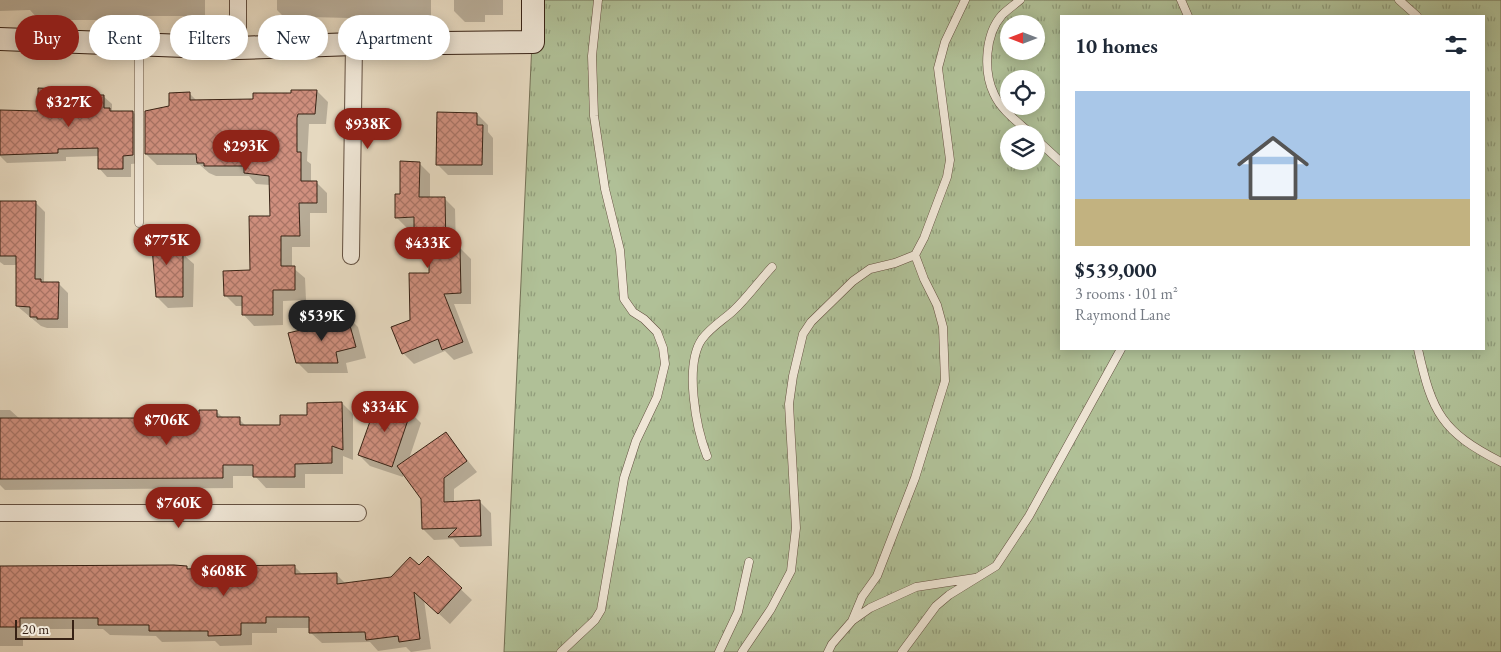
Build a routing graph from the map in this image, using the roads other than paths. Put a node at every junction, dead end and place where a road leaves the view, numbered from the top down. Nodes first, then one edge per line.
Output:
1 (238, 0) edge
2 (533, 0) edge
3 (598, 0) edge
4 (965, 0) edge
5 (1020, 0) edge
6 (1181, 0) edge
7 (1399, 0) edge
8 (238, 15) edge
9 (1188, 15) edge
10 (1416, 15) edge
11 (0, 39) edge
12 (89, 42) edge
13 (450, 43) edge
14 (338, 45) edge
15 (248, 48) edge
16 (139, 60) edge
17 (354, 60) edge
18 (1022, 125) edge
19 (1045, 147) edge
20 (1060, 161) edge
21 (139, 223) dead end
22 (916, 255) junction
23 (351, 256) dead end
24 (772, 267) dead end
25 (1120, 350) edge
26 (1418, 350) edge
27 (707, 456) dead end
28 (1501, 462) edge
29 (0, 513) edge
30 (358, 513) dead end
31 (749, 562) dead end
32 (979, 577) junction
33 (852, 621) junction
34 (561, 652) edge
35 (719, 652) edge
36 (742, 652) edge
37 (828, 652) edge
38 (902, 652) edge

1 - 8 street
2 - 13 street
3 - 34 lane
4 - 22 lane
5 - 18 lane
6 - 9 lane
7 - 10 lane
11 - 12 street
14 - 15 street
16 - 21 lane
17 - 23 street
19 - 20 lane
22 - 33 lane
22 - 36 lane
24 - 27 lane
25 - 32 lane
26 - 28 lane
29 - 30 street
31 - 35 lane
32 - 33 lane
32 - 38 lane
33 - 37 lane

